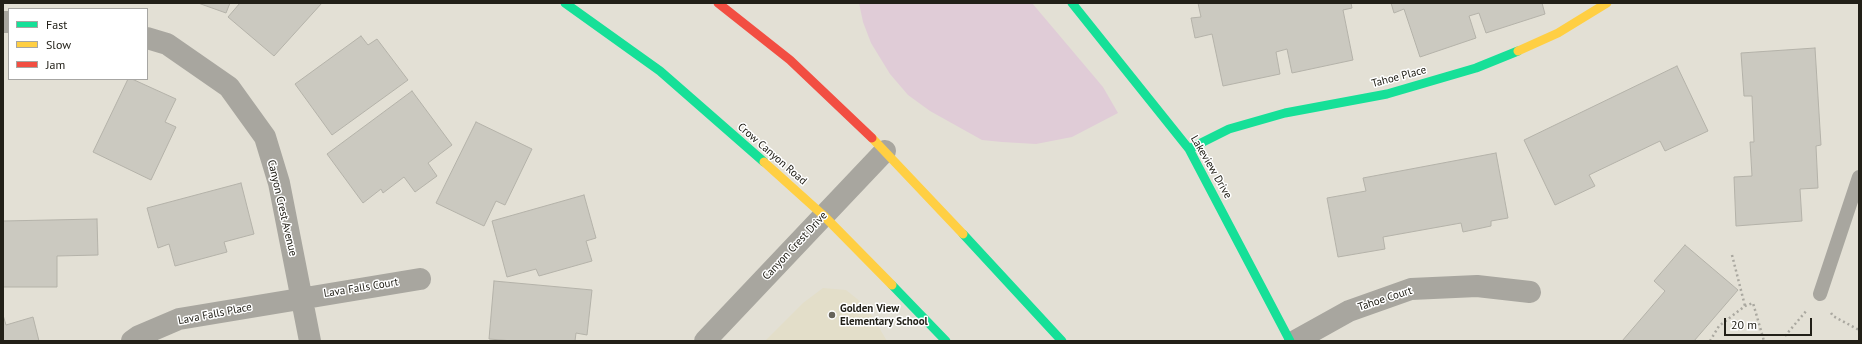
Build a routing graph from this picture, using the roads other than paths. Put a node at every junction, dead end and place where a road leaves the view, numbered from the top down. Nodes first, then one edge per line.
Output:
1 (565, 3) edge
2 (718, 3) edge
3 (1072, 3) edge
4 (1607, 3) edge
5 (148, 38) edge
6 (1189, 149) junction
7 (884, 151) junction
8 (1859, 177) edge
9 (824, 216) junction
10 (420, 279) dead end
11 (1530, 292) dead end
12 (1820, 294) road end
13 (301, 298) junction
14 (132, 341) edge
15 (310, 341) edge
16 (705, 341) edge
17 (946, 341) edge
18 (1062, 341) edge
19 (1290, 341) edge
20 (1295, 341) edge

1 - 9 main road, Crow Canyon Road
2 - 7 main road
3 - 6 main road, Lakeview Drive
4 - 6 main road, Tahoe Place
5 - 13 street, Canyon Crest Avenue
6 - 19 main road, Lakeview Drive
7 - 9 street, Canyon Crest Drive
7 - 18 main road
8 - 12 lane
9 - 16 street, Canyon Crest Drive
9 - 17 main road, Crow Canyon Road
10 - 13 street, Lava Falls Court
11 - 20 street, Tahoe Court
13 - 14 street, Lava Falls Place
13 - 15 street, Canyon Crest Avenue

